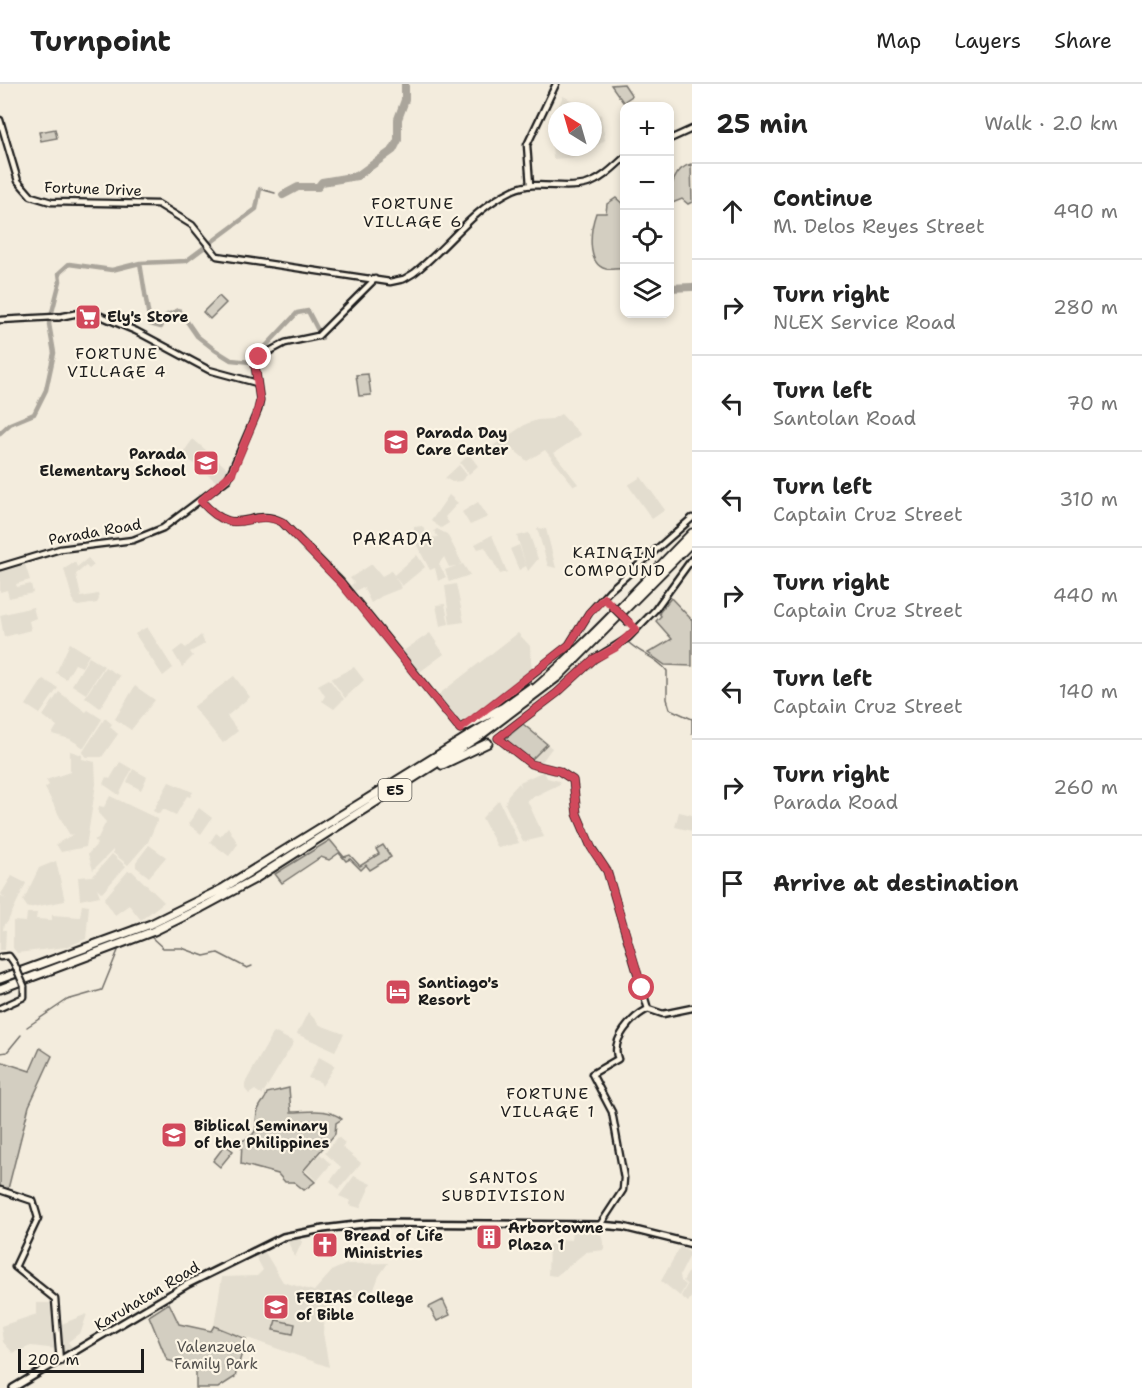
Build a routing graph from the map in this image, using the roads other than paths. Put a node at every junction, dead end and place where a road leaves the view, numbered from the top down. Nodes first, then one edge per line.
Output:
1 (556, 84) edge
2 (0, 120) edge
3 (692, 129) edge
4 (674, 137) edge
5 (620, 161) edge
6 (530, 185) junction
7 (375, 279) junction
8 (0, 320) edge
9 (257, 383) junction
10 (201, 501) junction
11 (692, 518) edge
12 (692, 533) edge
13 (692, 542) edge
14 (692, 559) edge
15 (0, 567) edge
16 (604, 598) junction
17 (636, 629) junction
18 (587, 641) junction
19 (464, 727) junction
20 (488, 743) dead end
21 (408, 782) junction
22 (0, 957) edge
23 (0, 979) edge
24 (0, 989) edge
25 (0, 1008) edge
26 (692, 1008) edge
27 (648, 1009) junction
28 (0, 1190) edge
29 (600, 1225) junction
30 (692, 1244) edge
31 (60, 1362) junction
32 (13, 1388) edge

1 - 6 street
2 - 7 street, Fortune Drive
3 - 4 street
5 - 6 street
6 - 7 street, Fortune Drive
7 - 9 street, Parada Road
8 - 9 street
9 - 10 street, Parada Road
10 - 15 street, Parada Road
10 - 19 street
11 - 16 street
12 - 18 highway, E5
13 - 21 highway, E5
14 - 17 street
16 - 17 street, bridge
16 - 19 street
17 - 27 street
18 - 19 highway
18 - 23 highway, E5
20 - 21 highway
21 - 24 highway, E5
22 - 25 street, bridge
26 - 27 street
27 - 29 street
28 - 31 street
29 - 30 main road, Karuhatan Road
29 - 31 main road, Karuhatan Road
31 - 32 main road, Karuhatan Road

